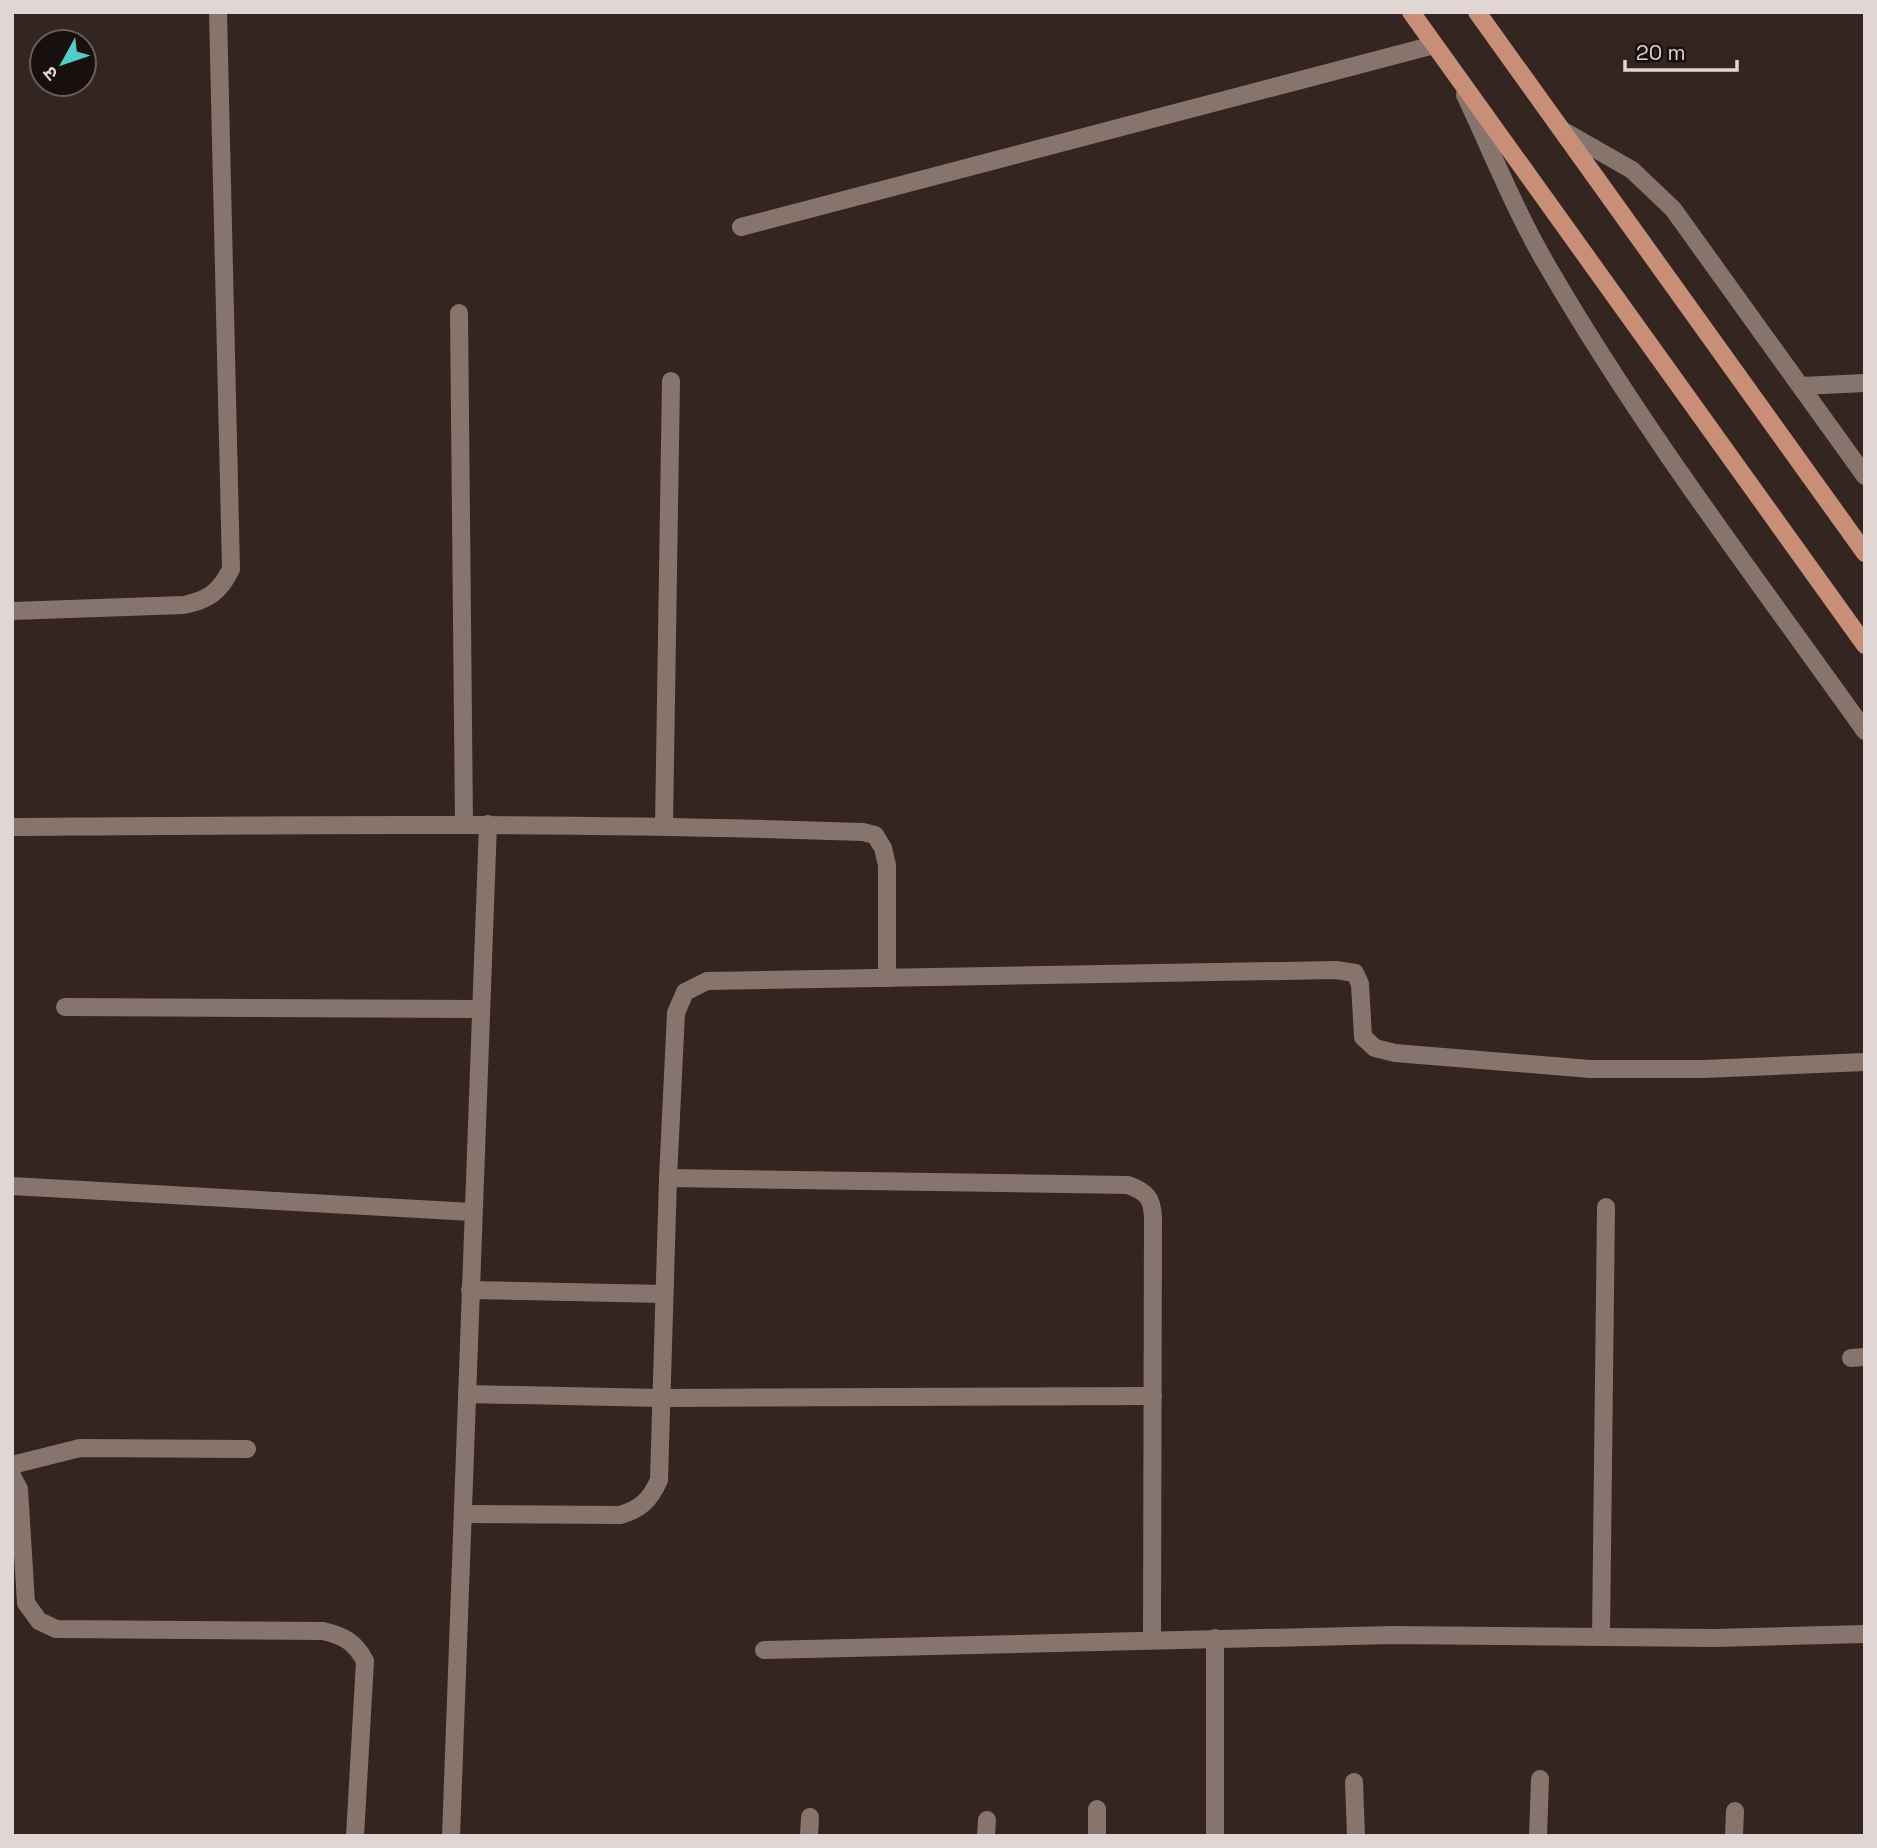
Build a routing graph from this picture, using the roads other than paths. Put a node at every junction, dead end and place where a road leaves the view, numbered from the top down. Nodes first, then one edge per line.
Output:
1 (218, 12) edge
2 (1411, 12) edge
3 (1477, 12) edge
4 (1434, 45) junction
5 (1455, 73) junction
6 (1562, 130) junction
7 (741, 226) dead end
8 (459, 313) dead end
9 (671, 381) dead end
10 (1865, 383) edge
11 (1801, 386) junction
12 (1865, 476) edge
13 (1865, 553) edge
14 (12, 611) edge
15 (1865, 645) edge
16 (1865, 731) edge
17 (464, 824) junction
18 (488, 824) junction
19 (664, 825) junction
20 (12, 827) edge
21 (887, 978) junction
22 (65, 1006) dead end
23 (480, 1009) junction
24 (1865, 1062) edge
25 (668, 1178) junction
26 (12, 1186) edge
27 (1606, 1207) dead end
28 (472, 1212) junction
29 (470, 1290) junction
30 (664, 1294) junction
31 (467, 1394) junction
32 (1153, 1396) junction
33 (660, 1398) junction
34 (247, 1449) dead end
35 (12, 1465) edge
36 (12, 1476) edge
37 (463, 1514) junction
38 (1865, 1634) edge
39 (1601, 1637) junction
40 (1215, 1638) junction
41 (1152, 1639) junction
42 (764, 1650) dead end
43 (1540, 1779) dead end
44 (1354, 1783) dead end
45 (1097, 1809) dead end
46 (1735, 1811) dead end
47 (810, 1816) dead end
48 (355, 1836) edge
49 (451, 1836) edge
50 (809, 1836) edge
51 (1097, 1836) edge
52 (1216, 1836) edge
53 (1356, 1836) edge
54 (1538, 1836) edge
55 (1734, 1836) edge

1 - 14 street
2 - 4 main road
3 - 6 main road
4 - 5 main road
4 - 7 street
5 - 15 main road
5 - 16 street
6 - 11 street
6 - 13 main road
8 - 17 street
9 - 19 street
10 - 11 street
11 - 12 street
17 - 18 street
17 - 20 street
18 - 19 street
18 - 23 street
19 - 21 street
21 - 24 street
21 - 25 street
22 - 23 street
23 - 28 street
25 - 30 street
25 - 32 street
26 - 28 street
27 - 39 street
28 - 29 street
29 - 30 street
29 - 31 street
30 - 33 street
31 - 33 street
31 - 37 street
32 - 33 street
32 - 41 street
33 - 37 street
34 - 35 street
36 - 48 street
37 - 49 street
38 - 39 street
39 - 40 street
40 - 41 street
40 - 52 street
41 - 42 street
43 - 54 street
44 - 53 street
45 - 51 street
46 - 55 street
47 - 50 street

